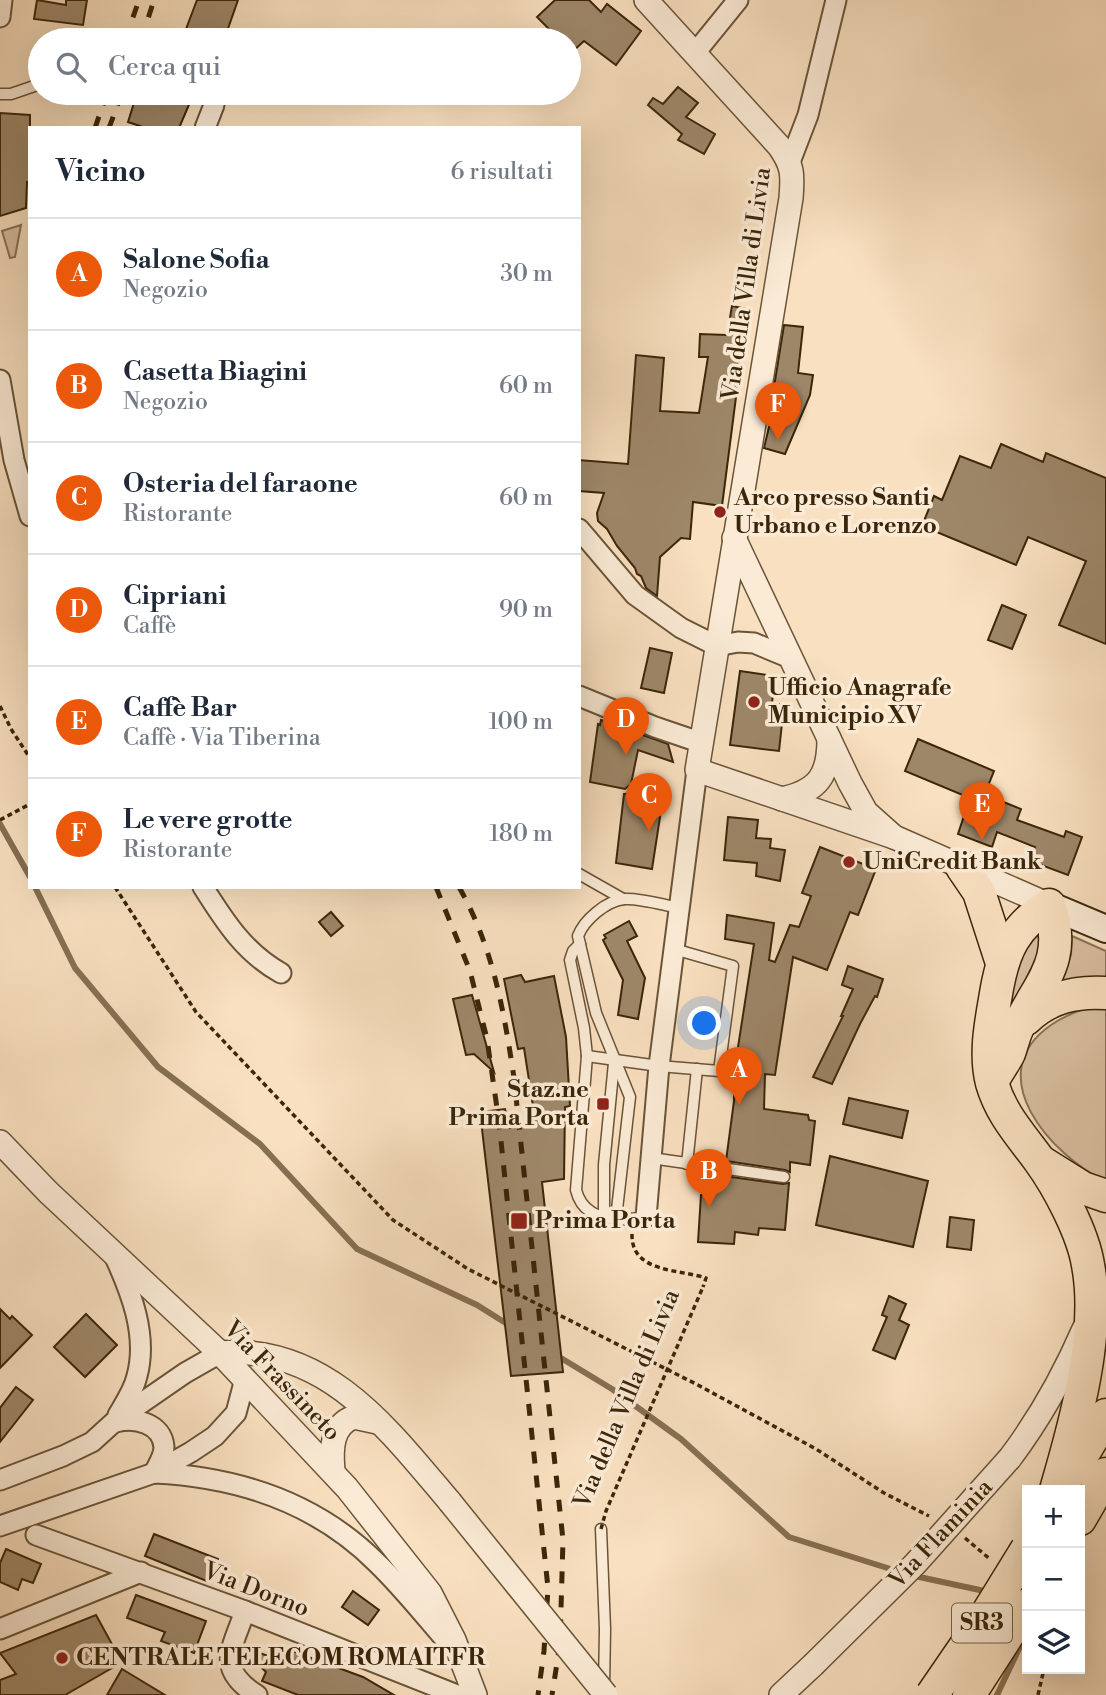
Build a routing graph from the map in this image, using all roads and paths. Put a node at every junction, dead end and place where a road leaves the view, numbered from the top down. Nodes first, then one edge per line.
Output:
1 (2, 0) edge
2 (646, 0) edge
3 (738, 0) edge
4 (836, 0) edge
5 (0, 17) edge
6 (695, 53) junction
7 (28, 88) edge
8 (0, 94) edge
9 (214, 105) dead end
10 (206, 126) edge
11 (790, 162) junction
12 (0, 380) edge
13 (28, 509) edge
14 (581, 532) edge
15 (734, 538) junction
16 (717, 646) junction
17 (790, 658) junction
18 (581, 697) edge
19 (0, 706) edge
20 (826, 732) junction
21 (702, 743) junction
22 (28, 755) edge
23 (698, 770) junction
24 (782, 799) junction
25 (28, 805) edge
26 (0, 820) edge
27 (894, 837) junction
28 (962, 867) junction
29 (581, 875) edge
30 (116, 889) edge
31 (204, 889) edge
32 (623, 899) junction
33 (1049, 905) junction
34 (680, 908) junction
35 (1106, 929) edge
36 (580, 944) junction
37 (674, 949) junction
38 (1002, 962) junction
39 (281, 974) dead end
40 (1106, 993) edge
41 (1018, 1027) junction
42 (587, 1056) junction
43 (614, 1059) junction
44 (659, 1066) junction
45 (697, 1069) junction
46 (992, 1082) junction
47 (0, 1142) edge
48 (651, 1158) junction
49 (1039, 1160) junction
50 (687, 1164) junction
51 (784, 1177) dead end
52 (1106, 1196) edge
53 (604, 1217) junction
54 (616, 1218) junction
55 (639, 1218) junction
56 (113, 1253) junction
57 (1106, 1272) edge
58 (1090, 1313) junction
59 (220, 1353) junction
60 (245, 1379) junction
61 (1106, 1415) edge
62 (114, 1422) junction
63 (377, 1422) junction
64 (333, 1471) junction
65 (154, 1473) junction
66 (1106, 1474) edge
67 (0, 1480) edge
68 (1057, 1485) edge
69 (1083, 1485) edge
70 (1106, 1485) edge
71 (1085, 1496) edge
72 (1085, 1500) edge
73 (938, 1522) dead end
74 (0, 1526) edge
75 (601, 1530) joint
76 (36, 1535) dead end
77 (961, 1536) dead end
78 (1022, 1557) edge
79 (995, 1566) dead end
80 (141, 1572) junction
81 (245, 1611) junction
82 (1023, 1611) edge
83 (0, 1629) edge
84 (463, 1659) junction
85 (813, 1665) junction
86 (1043, 1674) edge
87 (257, 1695) edge
88 (457, 1695) edge
89 (475, 1695) edge
90 (605, 1695) edge
91 (781, 1695) edge
92 (798, 1695) edge
93 (932, 1695) edge
94 (969, 1695) edge
95 (1038, 1695) edge

1 - 5 street
2 - 6 street
3 - 6 street
4 - 11 street, Via della Villa di Livia
6 - 11 street
7 - 8 lane
9 - 10 street
11 - 15 street, Via della Villa di Livia
12 - 13 street
14 - 16 street
15 - 16 street, Via della Villa di Livia
15 - 17 street
16 - 17 street
16 - 21 street
17 - 20 street
18 - 21 street
19 - 22 path
20 - 24 street
20 - 27 street
21 - 23 street
23 - 24 street
23 - 34 street
24 - 27 street
25 - 26 path
27 - 28 street
28 - 33 street
28 - 38 highway
29 - 32 lane
30 - 73 path
31 - 39 street
32 - 34 lane
32 - 36 lane
33 - 35 main road
33 - 38 highway
33 - 41 highway
34 - 37 street
36 - 42 lane
36 - 43 lane
37 - 44 street
37 - 45 lane
38 - 46 highway
40 - 41 highway
41 - 46 highway
42 - 43 lane
42 - 53 lane
43 - 44 lane
43 - 53 lane
43 - 54 lane
44 - 45 lane
44 - 48 street
45 - 50 lane
46 - 49 highway
47 - 56 street, Via Frassineto
48 - 50 lane
48 - 55 street
49 - 52 highway
49 - 58 highway
50 - 51 lane
53 - 54 lane
54 - 55 lane
55 - 75 path, Via della Villa di Livia, bridge
56 - 59 street, Via Frassineto
56 - 62 street
57 - 58 highway
58 - 68 highway
58 - 85 street, Via Flaminia, bridge
59 - 60 street, Via Frassineto
59 - 62 street
59 - 63 street
60 - 64 street, Via Frassineto
60 - 65 street
61 - 69 highway
62 - 65 street
62 - 67 street
63 - 64 street
63 - 90 street, bridge
64 - 84 street, Via Frassineto
65 - 74 street
65 - 84 street
66 - 71 highway
70 - 72 highway
75 - 90 lane, Via della Villa di Livia
76 - 80 street, Via Dorno
77 - 79 path
78 - 93 highway, SR3, bridge
80 - 81 street, Via Dorno
80 - 83 street
81 - 87 street
81 - 88 street, Via Dorno
82 - 94 highway, SR3, bridge
84 - 89 street, Via Frassineto
85 - 91 street, Via Flaminia
85 - 92 street
86 - 95 path

